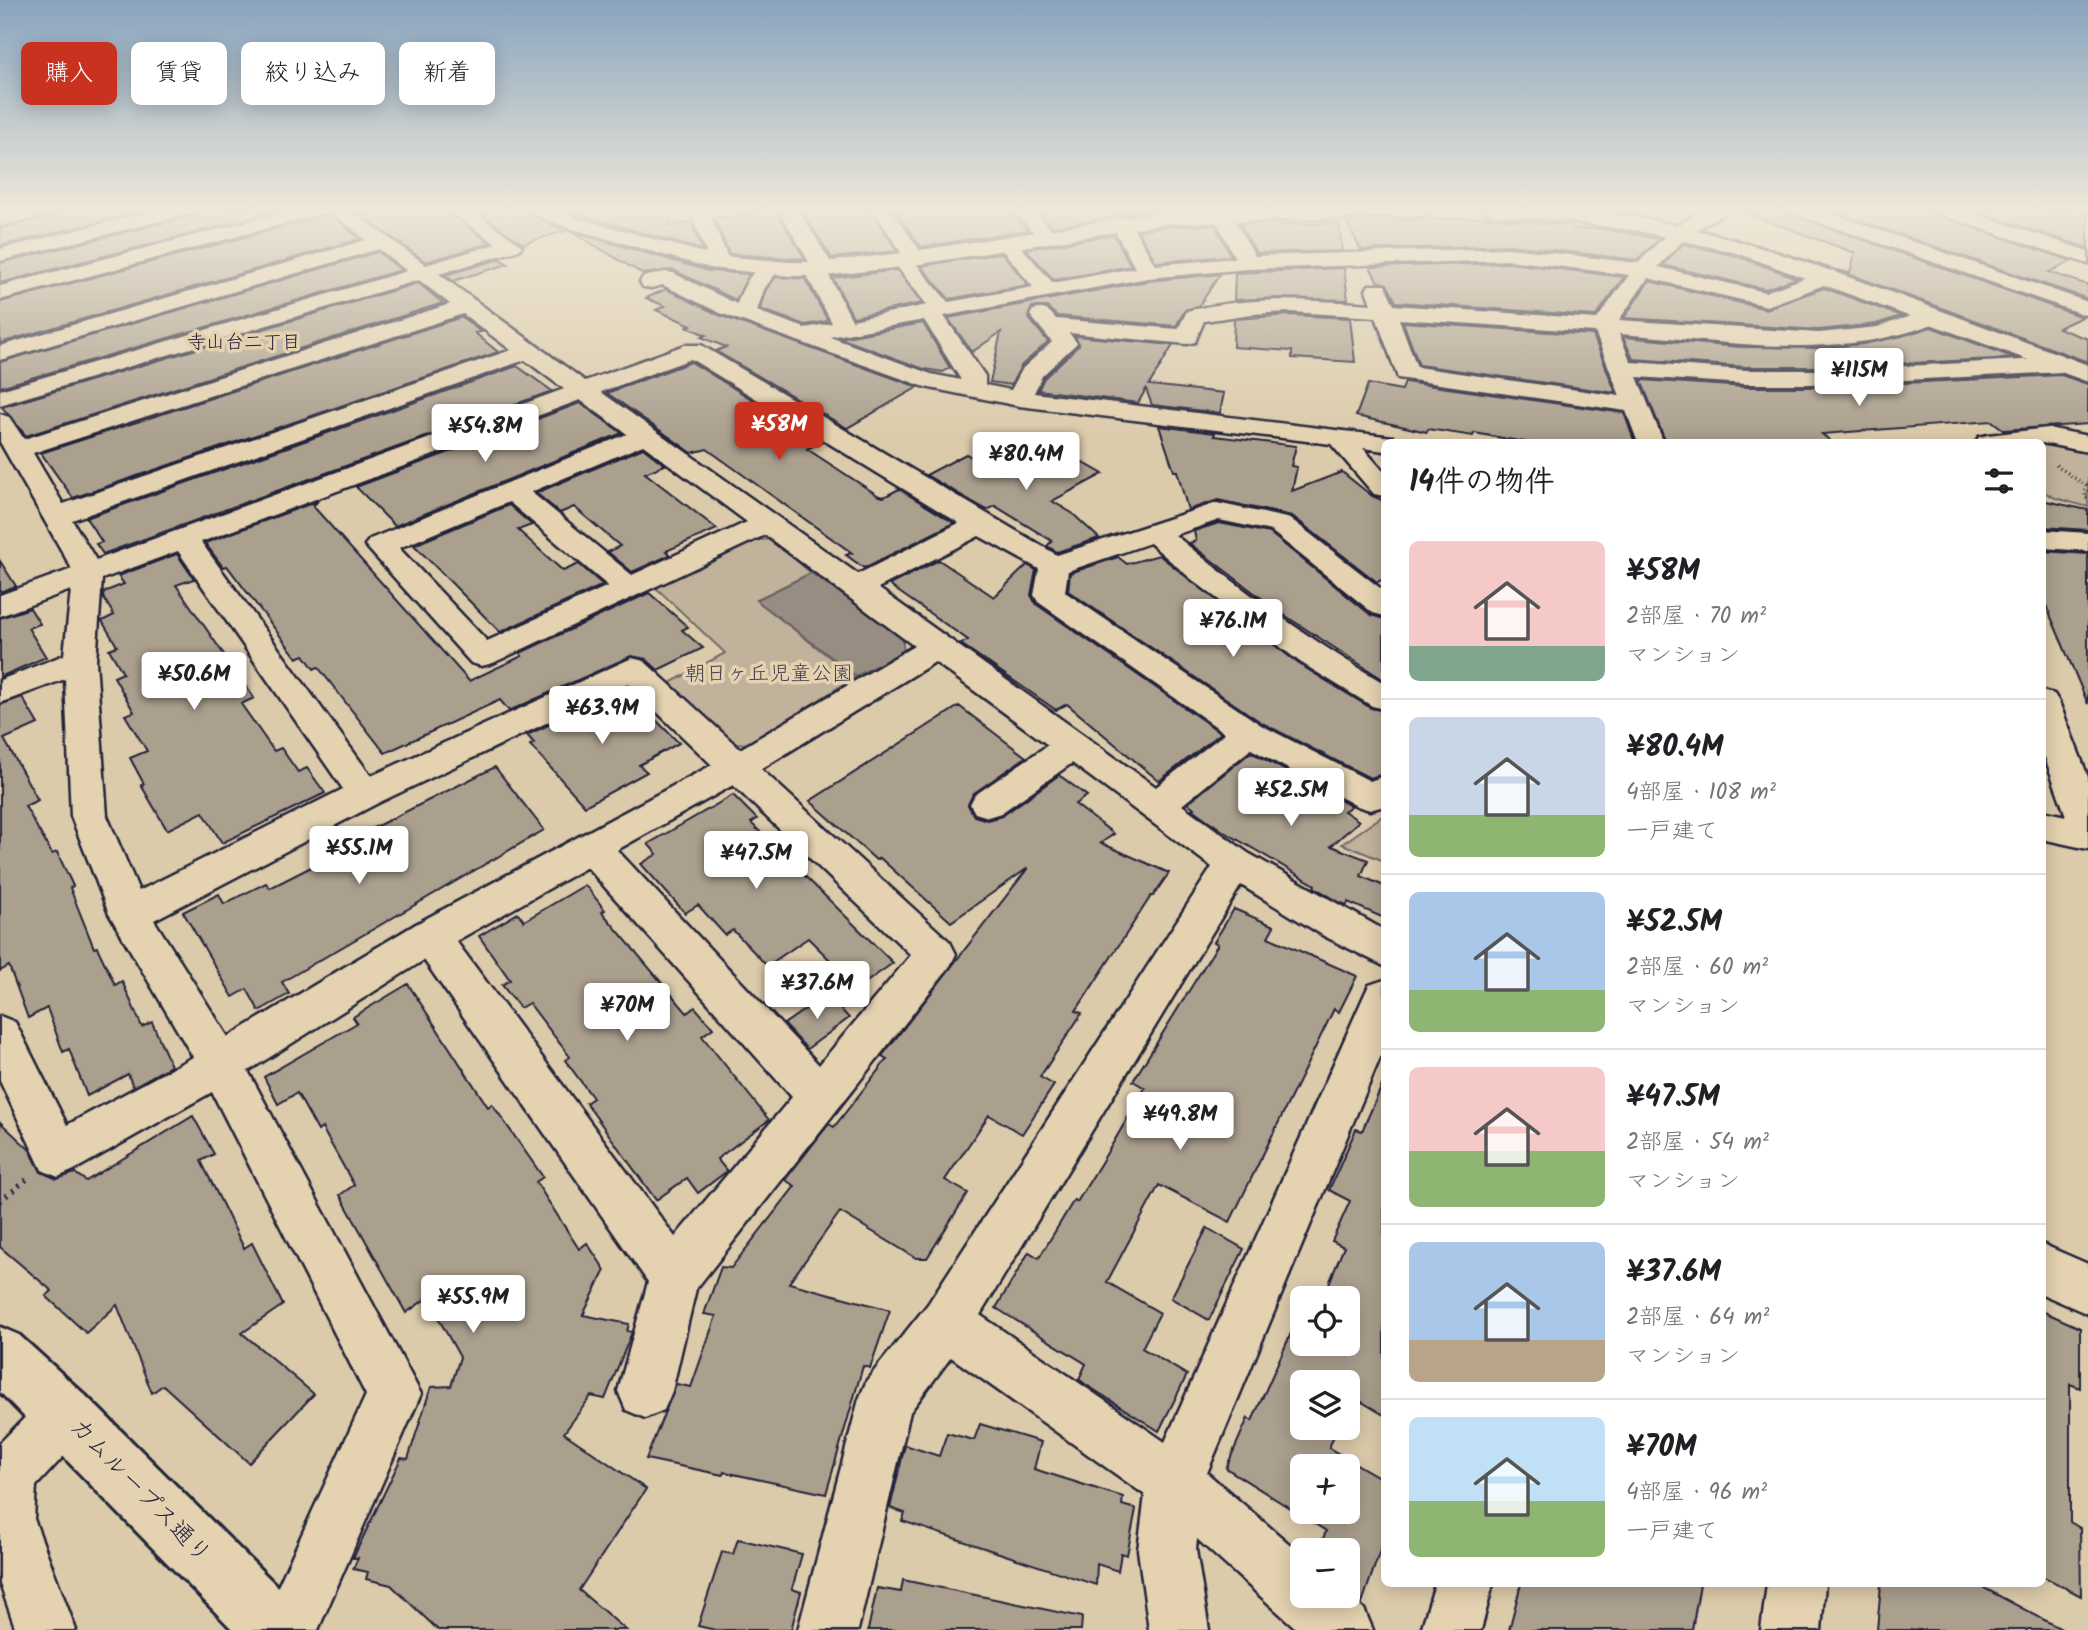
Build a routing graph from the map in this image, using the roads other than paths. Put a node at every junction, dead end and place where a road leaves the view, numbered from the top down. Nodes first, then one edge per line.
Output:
1 (30, 285) edge
2 (234, 285) edge
3 (381, 285) edge
4 (442, 285) edge
5 (681, 285) edge
6 (756, 285) edge
7 (823, 285) edge
8 (922, 285) edge
9 (1044, 285) edge
10 (1070, 285) edge
11 (1375, 285) edge
12 (1632, 285) edge
13 (1707, 285) edge
14 (1803, 285) edge
15 (1851, 285) edge
16 (2019, 285) edge
17 (1047, 289) junction
18 (0, 293) edge
19 (1021, 293) junction
20 (468, 305) junction
21 (2088, 309) edge
22 (936, 310) junction
23 (1382, 310) junction
24 (744, 314) junction
25 (1932, 316) junction
26 (1604, 325) junction
27 (1051, 326) junction
28 (845, 327) junction
29 (801, 336) junction
30 (529, 351) junction
31 (0, 353) edge
32 (2063, 365) junction
33 (1621, 369) junction
34 (2088, 374) edge
35 (580, 390) junction
36 (973, 390) junction
37 (0, 397) edge
38 (1019, 399) junction
39 (1634, 405) junction
40 (646, 435) junction
41 (9, 436) edge
42 (1649, 439) edge
43 (2022, 439) edge
44 (1341, 440) junction
45 (1381, 443) edge
46 (2088, 444) edge
47 (1381, 485) edge
48 (512, 490) junction
49 (56, 516) junction
50 (766, 524) junction
51 (980, 524) junction
52 (1154, 532) junction
53 (2046, 539) edge
54 (184, 540) junction
55 (2088, 542) edge
56 (2088, 547) edge
57 (2046, 548) edge
58 (1054, 566) junction
59 (88, 572) junction
60 (629, 588) junction
61 (855, 588) junction
62 (1381, 604) edge
63 (0, 606) edge
64 (936, 647) junction
65 (80, 661) junction
66 (0, 692) edge
67 (1381, 696) edge
68 (2046, 713) edge
69 (1249, 733) junction
70 (1072, 745) junction
71 (738, 766) junction
72 (1381, 791) edge
73 (365, 794) junction
74 (988, 804) dead end
75 (1156, 806) junction
76 (2088, 825) edge
77 (2046, 826) edge
78 (2088, 835) edge
79 (591, 847) junction
80 (1235, 863) junction
81 (129, 914) junction
82 (430, 936) junction
83 (1381, 947) edge
84 (1381, 1005) edge
85 (0, 1035) edge
86 (221, 1064) junction
87 (820, 1097) junction
88 (2046, 1271) edge
89 (674, 1277) junction
90 (2088, 1289) edge
91 (946, 1322) junction
92 (0, 1354) edge
93 (645, 1391) dead end
94 (65, 1415) junction
95 (1175, 1482) junction
96 (1290, 1584) edge
97 (1463, 1587) edge
98 (1796, 1587) edge
99 (1318, 1608) edge
100 (46, 1630) edge
101 (277, 1630) edge
102 (289, 1630) edge
103 (828, 1630) edge
104 (1179, 1630) edge
105 (1343, 1630) edge
106 (1451, 1630) edge
107 (1791, 1630) edge

1 - 18 street
2 - 31 street
3 - 37 street
4 - 20 street
5 - 24 street
6 - 24 street
7 - 28 street
8 - 22 street
9 - 17 street
10 - 17 street
11 - 23 street
12 - 26 street
13 - 14 street
15 - 25 street
16 - 21 street
17 - 19 street
19 - 22 street
19 - 27 street
20 - 30 street
20 - 41 street
22 - 28 street
22 - 36 street
23 - 26 street
23 - 27 street
23 - 39 street
24 - 29 street
25 - 26 street
25 - 32 street
26 - 33 street
27 - 38 street
28 - 29 street
29 - 36 street
30 - 35 street
30 - 49 street
32 - 33 street
32 - 34 street
33 - 39 street
35 - 40 street
35 - 51 street
35 - 54 street
36 - 38 street
38 - 44 street
39 - 42 street
40 - 48 street
40 - 50 street
41 - 49 street
43 - 46 street
44 - 45 street
44 - 47 street
48 - 60 street
48 - 60 street
49 - 59 street
50 - 60 street
50 - 61 street
51 - 58 street
51 - 61 street
52 - 58 street
52 - 62 street
52 - 67 street
53 - 55 street
54 - 59 street
54 - 73 street
56 - 57 street
58 - 69 street
59 - 63 street
59 - 65 street
61 - 64 street
64 - 70 street
64 - 71 street
65 - 66 street
65 - 81 street
68 - 76 street
69 - 72 street
69 - 75 street
70 - 74 street
70 - 75 street
71 - 73 street
71 - 79 street
71 - 87 street
73 - 81 street
75 - 80 street
77 - 78 street
79 - 82 street
79 - 87 street
80 - 83 street
80 - 91 street
81 - 86 street
82 - 86 street
82 - 89 street
84 - 95 street
85 - 86 street
86 - 102 street
87 - 89 street
88 - 90 street
89 - 93 street
91 - 95 street
91 - 103 street
92 - 94 street, カムループス通り
94 - 100 street
94 - 101 street, カムループス通り
95 - 96 street
95 - 104 street
97 - 106 street
98 - 107 street
99 - 105 street

